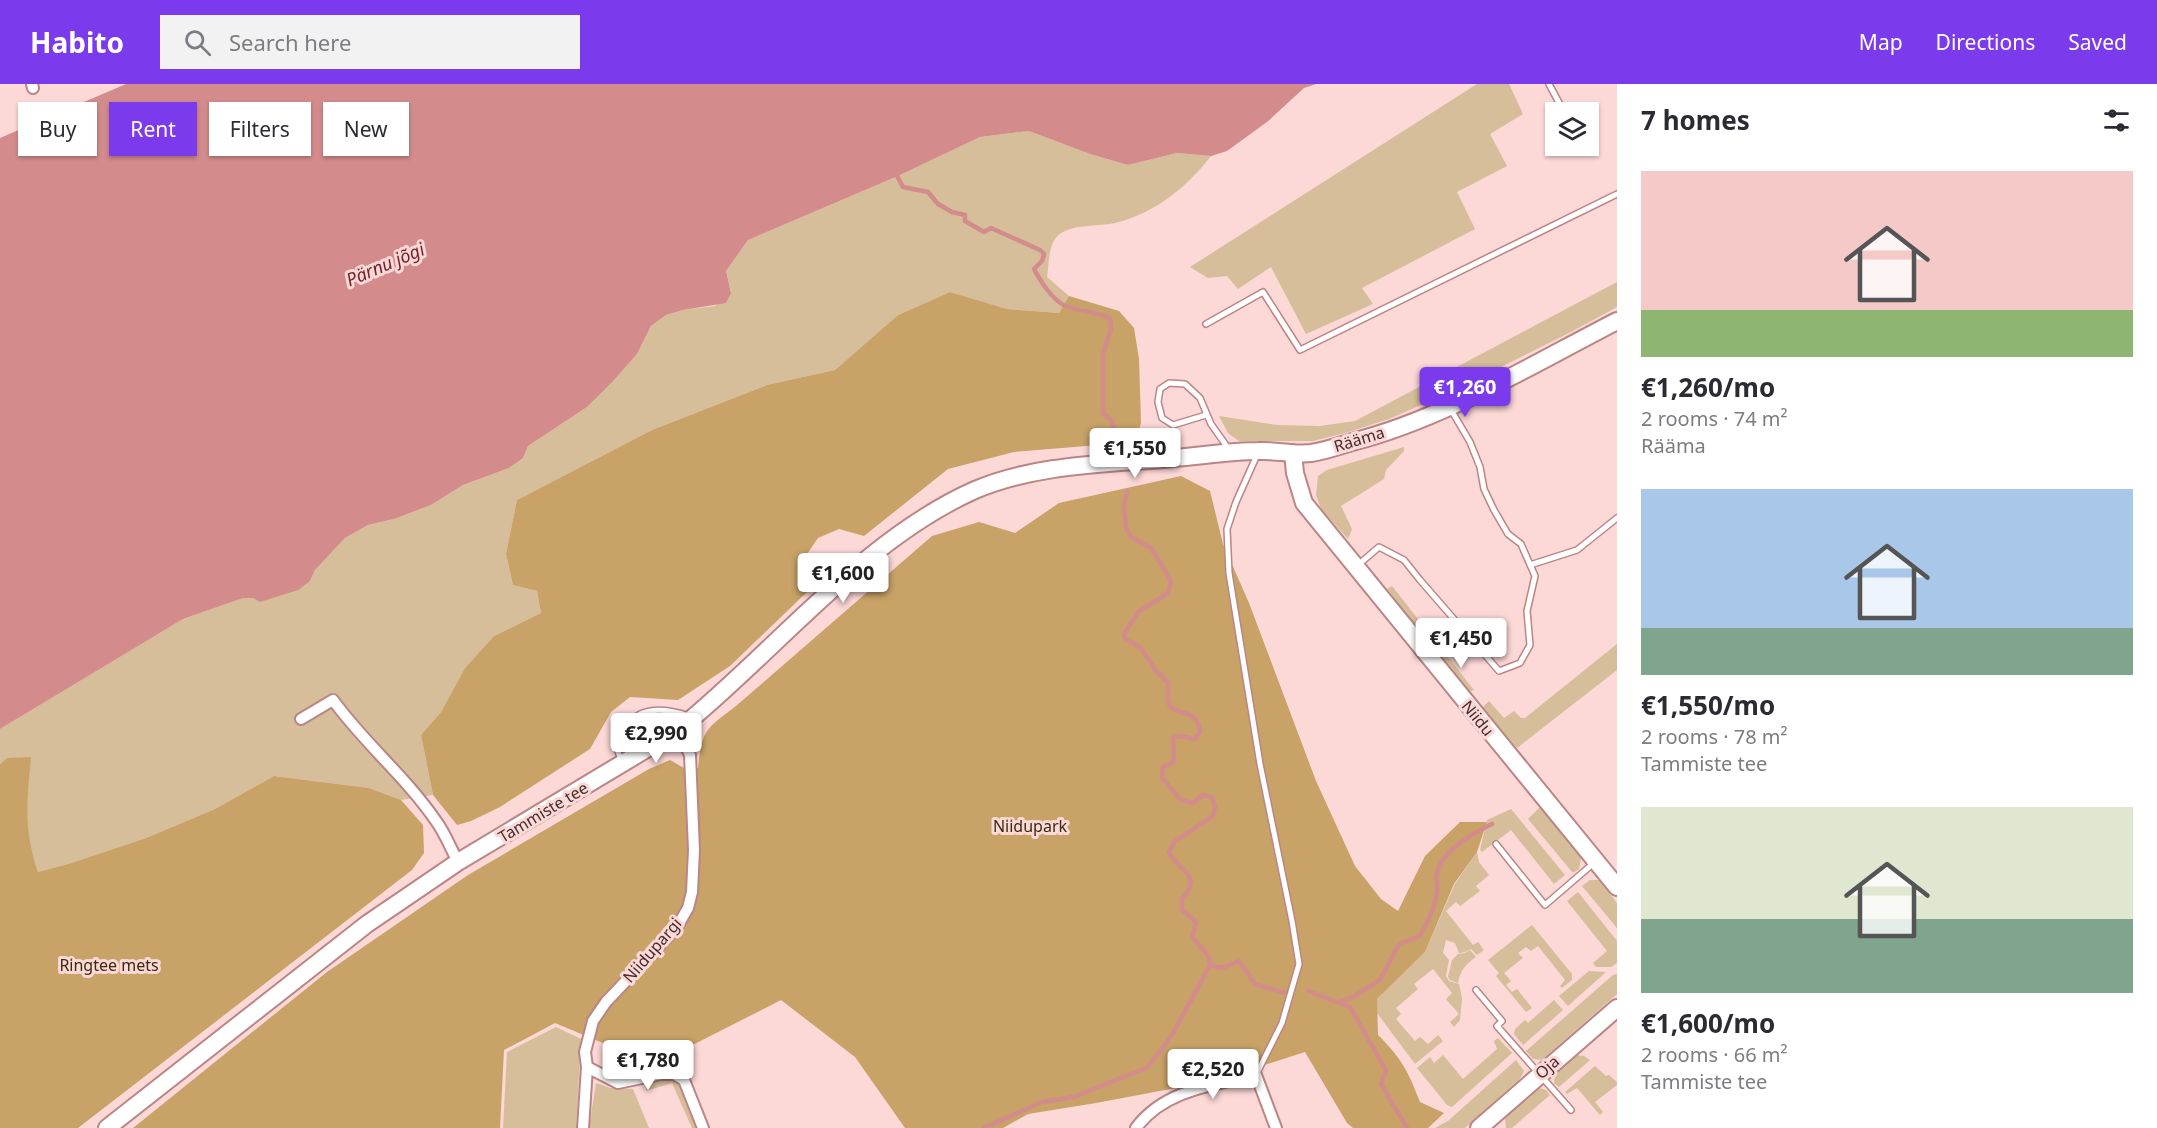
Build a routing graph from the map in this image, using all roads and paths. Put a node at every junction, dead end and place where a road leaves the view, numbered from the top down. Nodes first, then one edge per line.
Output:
1 (1549, 84) edge
2 (1559, 102) edge
3 (1617, 194) edge
4 (1617, 321) edge
5 (1206, 324) dead end
6 (1449, 407) junction
7 (1206, 415) junction
8 (1259, 450) junction
9 (1230, 452) junction
10 (1293, 453) junction
11 (1617, 518) edge
12 (1530, 565) junction
13 (1356, 567) junction
14 (693, 718) junction
15 (301, 719) dead end
16 (678, 730) junction
17 (625, 762) junction
18 (1496, 844) dead end
19 (1596, 861) junction
20 (458, 862) junction
21 (1617, 887) edge
22 (1476, 990) dead end
23 (1617, 1008) edge
24 (587, 1067) junction
25 (1539, 1074) junction
26 (1256, 1075) junction
27 (1571, 1110) dead end
28 (1488, 1125) edge
29 (107, 1128) edge
30 (583, 1128) edge
31 (702, 1128) edge
32 (1136, 1128) edge
33 (1276, 1128) edge

1 - 2 lane
3 - 5 lane
4 - 6 main road, Rääma
6 - 10 main road, Rääma
6 - 12 lane
7 - 7 lane
7 - 9 lane
8 - 9 main road, Tammiste tee
8 - 10 main road, Tammiste tee
8 - 26 lane
9 - 14 main road, Tammiste tee
10 - 13 main road, Niidu
11 - 12 lane
12 - 13 lane
13 - 19 main road, Niidu
14 - 16 main road, Tammiste tee
14 - 17 lane
15 - 20 street
16 - 17 main road, Tammiste tee
16 - 24 street, Niidupargi
17 - 20 main road, Tammiste tee
18 - 19 lane
19 - 21 main road, Niidu
20 - 29 main road, Tammiste tee
22 - 25 lane
23 - 25 main road, Oja
24 - 30 street, Niidupargi
24 - 31 street
25 - 27 lane
25 - 28 main road, Oja
26 - 32 street
26 - 33 street

